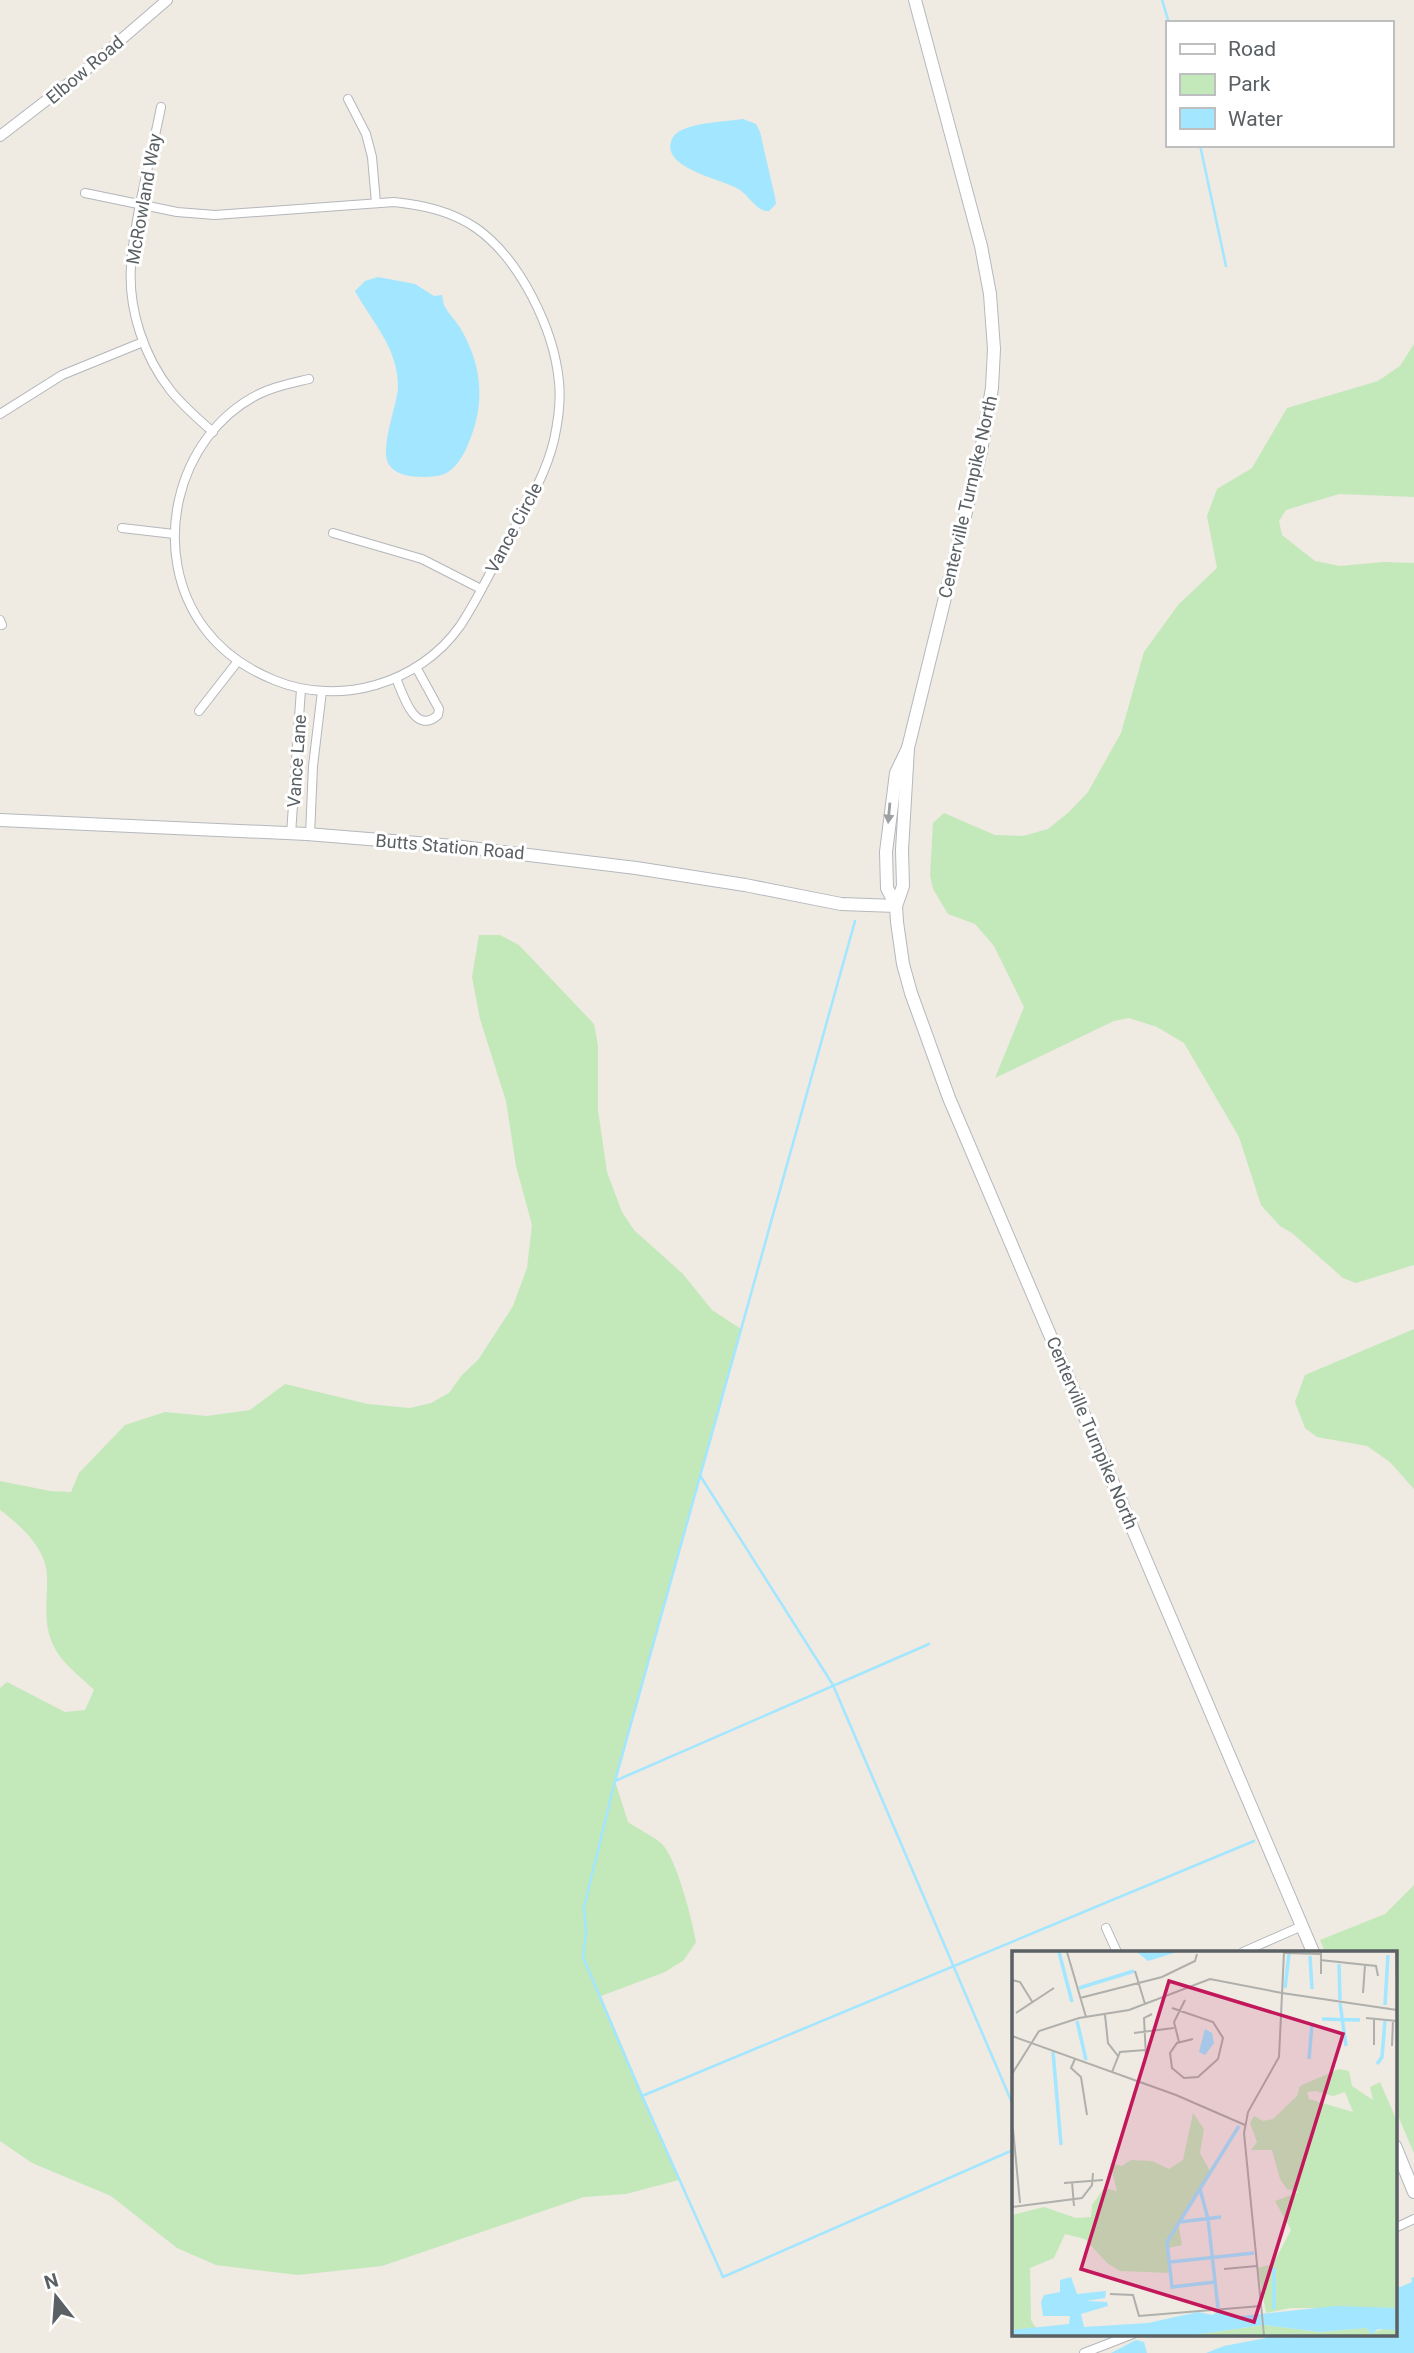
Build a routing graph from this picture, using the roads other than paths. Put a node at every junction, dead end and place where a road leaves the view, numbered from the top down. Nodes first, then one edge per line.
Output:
1 (167, 0) edge
2 (915, 0) edge
3 (348, 99) dead end
4 (161, 107) dead end
5 (0, 136) edge
6 (85, 193) dead end
7 (376, 203) junction
8 (141, 205) junction
9 (143, 342) junction
10 (309, 379) dead end
11 (0, 414) edge
12 (213, 432) junction
13 (122, 528) dead end
14 (334, 533) dead end
15 (174, 534) junction
16 (481, 589) junction
17 (238, 661) junction
18 (416, 667) junction
19 (396, 678) junction
20 (301, 689) junction
21 (322, 691) junction
22 (200, 710) dead end
23 (0, 820) edge
24 (291, 834) junction
25 (310, 835) junction
26 (896, 906) junction
27 (1302, 1926) junction
28 (1106, 1928) dead end
29 (1116, 1951) edge
30 (1244, 1951) edge
31 (1313, 1951) edge
32 (1396, 2148) edge
33 (1414, 2192) edge
34 (1414, 2219) edge
35 (1396, 2228) edge
36 (1128, 2336) edge
37 (1084, 2353) edge

1 - 5 street, Elbow Road
2 - 26 main road, Centerville Turnpike North
3 - 7 street
4 - 8 street, McRowland Way
6 - 8 street, Vance Circle
7 - 8 street, Vance Circle
7 - 16 street, Vance Circle
8 - 9 street, McRowland Way
9 - 11 street
9 - 12 street, McRowland Way
10 - 12 street, Vance Circle
12 - 15 street, Vance Circle
13 - 15 street
14 - 16 street
15 - 17 street, Vance Circle
16 - 18 street, Vance Circle
17 - 20 street, Vance Circle
17 - 22 street
18 - 19 street, Vance Circle
18 - 19 street
19 - 21 street, Vance Circle
20 - 21 street, Vance Circle
20 - 24 street, Vance Lane
21 - 25 street, Vance Lane
23 - 24 main road, Butts Station Road
24 - 25 main road, Butts Station Road
25 - 26 main road, Butts Station Road
26 - 27 main road, Centerville Turnpike North
27 - 30 street
27 - 31 main road, Centerville Turnpike North
28 - 29 street
32 - 33 main road
34 - 35 street
36 - 37 street

